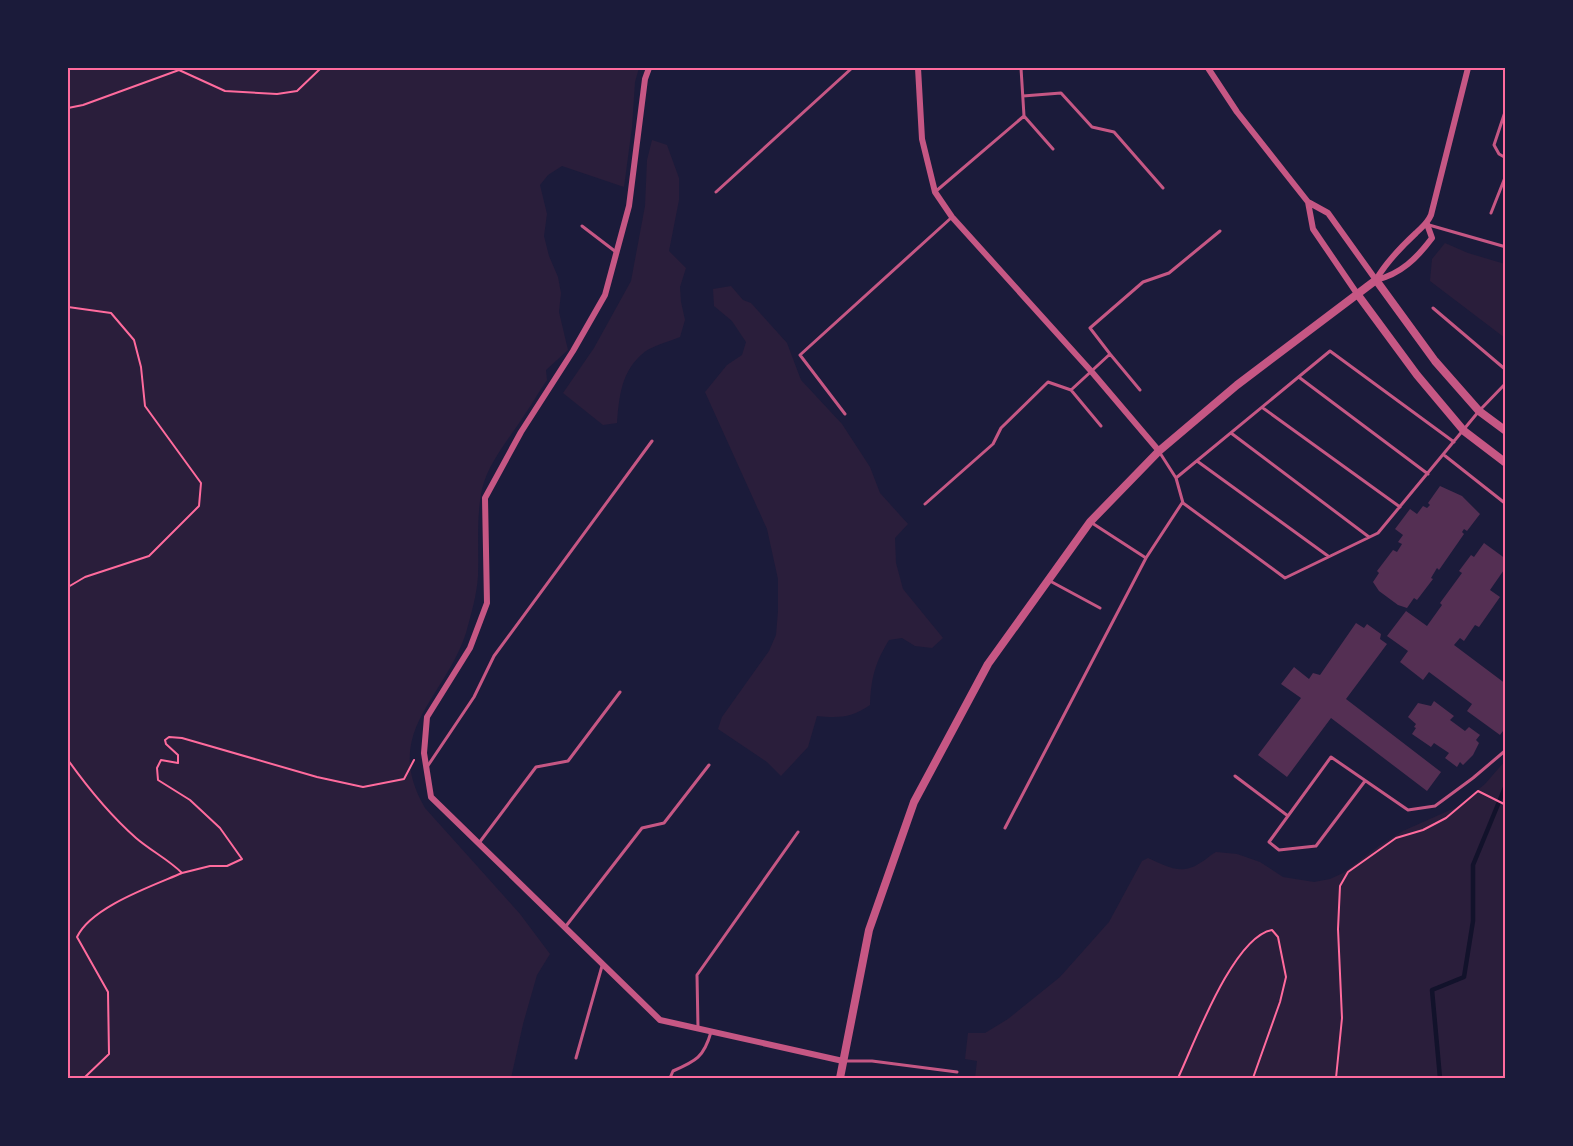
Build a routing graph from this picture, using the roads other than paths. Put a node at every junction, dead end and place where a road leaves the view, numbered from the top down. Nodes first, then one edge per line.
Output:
1 (649, 68) edge
2 (852, 68) edge
3 (918, 68) edge
4 (1022, 68) edge
5 (1208, 68) edge
6 (1468, 68) edge
7 (1023, 96) junction
8 (1506, 109) edge
9 (1024, 116) junction
10 (1053, 149) dead end
11 (1506, 158) edge
12 (1506, 176) edge
13 (1163, 188) dead end
14 (716, 192) dead end
15 (935, 192) junction
16 (1308, 202) junction
17 (1491, 213) dead end
18 (952, 217) junction
19 (1428, 224) junction
20 (582, 226) dead end
21 (1220, 231) dead end
22 (1506, 247) edge
23 (616, 253) junction
24 (1376, 280) junction
25 (1358, 295) junction
26 (1433, 308) dead end
27 (1110, 354) junction
28 (1506, 370) edge
29 (1090, 371) junction
30 (1300, 378) junction
31 (1506, 383) edge
32 (1071, 390) junction
33 (1140, 390) dead end
34 (1263, 408) junction
35 (1479, 411) junction
36 (845, 414) dead end
37 (1101, 426) dead end
38 (1464, 431) junction
39 (1506, 431) edge
40 (1231, 434) junction
41 (652, 441) dead end
42 (1454, 443) junction
43 (1159, 451) junction
44 (1444, 455) junction
45 (1197, 461) junction
46 (1506, 463) edge
47 (1428, 474) junction
48 (1176, 478) junction
49 (1183, 503) junction
50 (925, 504) dead end
51 (1506, 504) edge
52 (1400, 507) junction
53 (1090, 522) junction
54 (1368, 537) junction
55 (1328, 556) junction
56 (1146, 558) junction
57 (1048, 581) junction
58 (1100, 608) dead end
59 (620, 692) dead end
60 (1506, 750) edge
61 (709, 765) dead end
62 (426, 769) junction
63 (1235, 776) dead end
64 (1365, 781) junction
65 (1288, 816) junction
66 (1005, 828) dead end
67 (798, 832) dead end
68 (479, 843) junction
69 (565, 927) junction
70 (603, 964) junction
71 (698, 1030) junction
72 (711, 1032) junction
73 (576, 1058) dead end
74 (843, 1061) junction
75 (957, 1072) dead end
76 (670, 1078) edge
77 (840, 1078) edge

1 - 23 street
2 - 14 lane
3 - 15 street
4 - 7 lane
5 - 16 street
6 - 19 street
7 - 9 lane
7 - 13 lane
8 - 11 lane
9 - 10 lane
9 - 15 lane
12 - 17 lane
15 - 18 street
16 - 24 street
16 - 25 street
18 - 29 street
18 - 36 lane
19 - 22 lane
19 - 24 street
19 - 24 street
20 - 23 lane
21 - 27 lane
23 - 62 street
24 - 25 street
24 - 35 street
25 - 38 street
25 - 43 street
26 - 28 lane
27 - 29 lane
27 - 33 lane
29 - 32 lane
29 - 43 street
30 - 34 lane
30 - 42 lane
30 - 47 lane
31 - 35 lane
32 - 37 lane
32 - 50 lane
34 - 40 lane
34 - 52 lane
35 - 38 lane
35 - 39 street
38 - 42 lane
38 - 46 street
40 - 45 lane
40 - 54 lane
41 - 62 lane
42 - 44 lane
43 - 48 lane
43 - 53 street
44 - 47 lane
44 - 51 lane
45 - 48 lane
45 - 55 lane
47 - 52 lane
48 - 49 lane
49 - 55 lane
49 - 56 lane
52 - 54 lane
53 - 56 lane
53 - 57 street
54 - 55 lane
56 - 66 lane
57 - 58 lane
57 - 74 street
59 - 68 lane
60 - 64 lane
61 - 69 lane
62 - 68 street
63 - 65 lane
64 - 65 lane
64 - 65 lane
67 - 71 lane
68 - 69 street
69 - 70 street
70 - 71 street
70 - 73 lane
71 - 72 street
72 - 74 street
72 - 76 lane
74 - 75 lane
74 - 77 street

